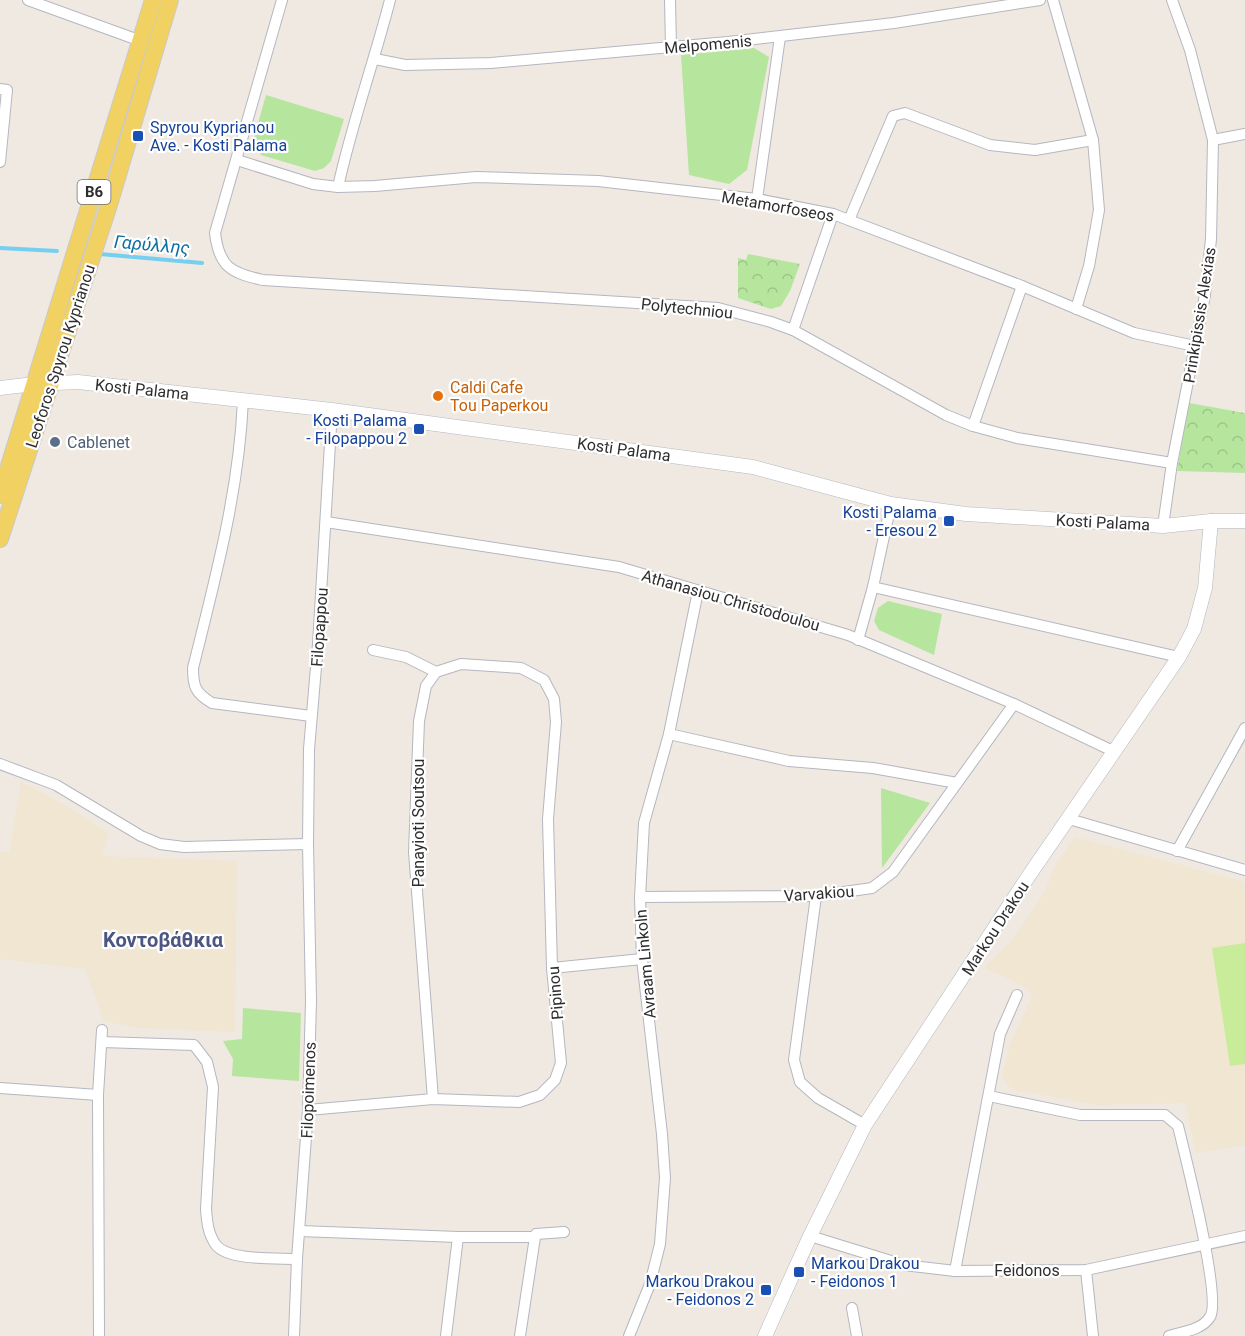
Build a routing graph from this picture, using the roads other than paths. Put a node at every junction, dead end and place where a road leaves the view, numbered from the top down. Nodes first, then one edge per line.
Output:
1 (28, 0) edge
2 (153, 0) edge
3 (170, 0) edge
4 (282, 0) edge
5 (390, 0) edge
6 (670, 0) edge
7 (1040, 0) edge
8 (1053, 0) edge
9 (1172, 0) edge
10 (48, 4) edge
11 (780, 37) junction
12 (141, 41) junction
13 (671, 47) junction
14 (375, 59) junction
15 (0, 89) edge
16 (1245, 134) edge
17 (1093, 140) junction
18 (1213, 141) junction
19 (237, 160) junction
20 (0, 162) edge
21 (338, 186) junction
22 (757, 199) junction
23 (832, 214) junction
24 (849, 220) junction
25 (1022, 286) junction
26 (1076, 309) junction
27 (793, 330) junction
28 (1195, 346) junction
29 (42, 384) junction
30 (0, 388) edge
31 (243, 400) junction
32 (332, 410) junction
33 (973, 426) junction
34 (1172, 463) junction
35 (0, 495) edge
36 (891, 504) junction
37 (1211, 521) junction
38 (1245, 521) edge
39 (326, 522) junction
40 (1163, 526) junction
41 (0, 539) edge
42 (873, 587) junction
43 (698, 591) junction
44 (858, 640) junction
45 (374, 650) dead end
46 (1179, 657) junction
47 (436, 672) junction
48 (1014, 704) junction
49 (311, 716) junction
50 (1245, 728) edge
51 (669, 734) junction
52 (1114, 752) junction
53 (0, 764) edge
54 (957, 783) junction
55 (1069, 819) junction
56 (308, 844) junction
57 (1177, 851) junction
58 (1245, 870) edge
59 (816, 896) junction
60 (640, 897) junction
61 (642, 959) junction
62 (552, 968) junction
63 (1017, 995) dead end
64 (102, 1030) dead end
65 (102, 1042) junction
66 (0, 1088) edge
67 (98, 1095) junction
68 (989, 1096) junction
69 (433, 1099) junction
70 (308, 1110) junction
71 (865, 1125) junction
72 (300, 1231) junction
73 (564, 1232) dead end
74 (810, 1236) junction
75 (1245, 1236) edge
76 (458, 1237) junction
77 (535, 1237) junction
78 (1205, 1246) junction
79 (297, 1259) junction
80 (955, 1270) junction
81 (1086, 1270) junction
82 (852, 1308) dead end
83 (99, 1336) edge
84 (294, 1336) edge
85 (446, 1336) edge
86 (520, 1336) edge
87 (629, 1336) edge
88 (765, 1336) edge
89 (857, 1336) edge
90 (1093, 1336) edge
91 (1168, 1336) edge

1 - 10 street
2 - 12 main road, Leoforos Spyrou Kyprianou / B6
3 - 29 main road, Leoforos Spyrou Kyprianou / B6
4 - 19 street
5 - 14 street
6 - 13 street
7 - 11 street, Melpomenis
8 - 17 street
9 - 18 street, Prinkipissis Alexias
10 - 12 street
11 - 13 street, Melpomenis
11 - 22 street
12 - 29 main road, Leoforos Spyrou Kyprianou / B6
13 - 14 street, Melpomenis
14 - 21 street
15 - 20 street
16 - 18 street
17 - 24 street
17 - 26 street
18 - 28 street, Prinkipissis Alexias
19 - 21 street, Metamorfoseos
19 - 27 street, Polytechniou
21 - 22 street, Metamorfoseos
22 - 23 street, Metamorfoseos
23 - 24 street, Metamorfoseos
23 - 27 street
24 - 25 street, Metamorfoseos
25 - 26 street, Metamorfoseos
25 - 33 street
26 - 28 street, Metamorfoseos
27 - 33 street, Polytechniou
28 - 34 street, Prinkipissis Alexias
29 - 30 street, Kosti Palama
29 - 31 street, Kosti Palama
29 - 35 main road, Leoforos Spyrou Kyprianou / B6
29 - 41 main road, Leoforos Spyrou Kyprianou / B6
31 - 32 street, Kosti Palama
31 - 49 street
32 - 36 street, Kosti Palama
32 - 39 street, Filopappou
33 - 34 street, Polytechniou
34 - 40 street, Prinkipissis Alexias
36 - 40 street, Kosti Palama
36 - 42 street
37 - 38 street, Kosti Palama
37 - 40 street, Kosti Palama
37 - 46 street, Markou Drakou
39 - 43 street, Athanasiou Christodoulou
39 - 49 street, Filopappou
42 - 44 street
42 - 46 street
43 - 44 street, Athanasiou Christodoulou
43 - 51 street, Avraam Linkoln
44 - 48 street, Athanasiou Christodoulou
45 - 47 street
46 - 52 street, Markou Drakou
47 - 62 street, Pipinou
47 - 69 street, Panayioti Soutsou
48 - 52 street, Athanasiou Christodoulou
48 - 54 street, Varvakiou
49 - 56 street, Filopappou
50 - 57 street
51 - 54 street
51 - 60 street, Avraam Linkoln
52 - 55 street, Markou Drakou
53 - 56 street
54 - 59 street, Varvakiou
55 - 57 street
55 - 71 street, Markou Drakou
56 - 70 street, Filopoimenos
57 - 58 street
59 - 60 street, Varvakiou
59 - 71 street
60 - 61 street, Avraam Linkoln
61 - 62 street
61 - 87 street, Avraam Linkoln
62 - 69 street, Pipinou
63 - 68 street
64 - 65 street
65 - 67 street
65 - 79 street
66 - 67 street
67 - 83 street
68 - 78 street
68 - 80 street
69 - 70 street, Pipinou
70 - 72 street, Filopoimenos
71 - 74 street, Markou Drakou
72 - 76 street
72 - 79 street, Filopoimenos
73 - 77 street
74 - 80 street, Feidonos
74 - 88 street, Markou Drakou
75 - 78 street, Feidonos
76 - 77 street
76 - 85 street
77 - 86 street
78 - 81 street, Feidonos
78 - 91 street
79 - 84 street, Filopoimenos
80 - 81 street, Feidonos
81 - 90 street
82 - 89 street

